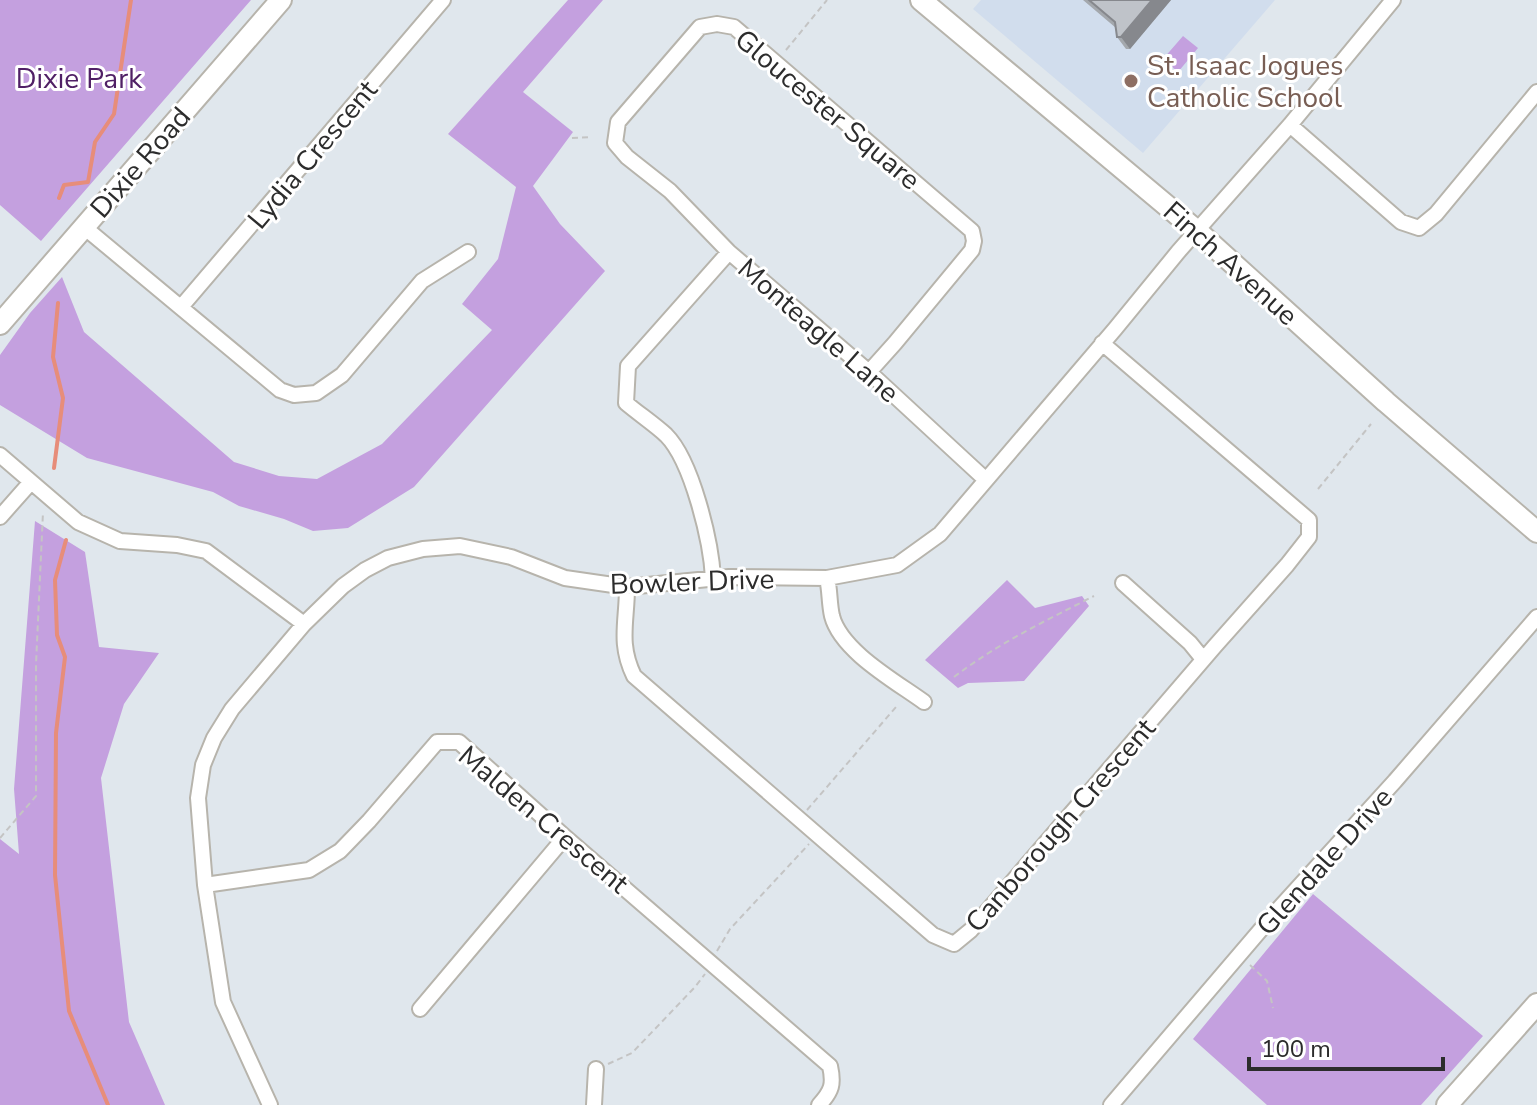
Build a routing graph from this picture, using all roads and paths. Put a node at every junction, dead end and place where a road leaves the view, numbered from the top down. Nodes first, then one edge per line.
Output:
1 (281, 0) edge
2 (443, 0) edge
3 (827, 0) edge
4 (921, 0) edge
5 (1392, 0) edge
6 (786, 50) dead end
7 (1537, 92) edge
8 (1290, 125) junction
9 (592, 137) dead end
10 (572, 138) dead end
11 (84, 227) junction
12 (1197, 231) junction
13 (468, 252) dead end
14 (729, 252) junction
15 (181, 307) junction
16 (0, 324) edge
17 (1102, 343) junction
18 (869, 372) junction
19 (1371, 424) dead end
20 (0, 455) edge
21 (986, 480) junction
22 (31, 482) junction
23 (1318, 489) dead end
24 (43, 512) dead end
25 (0, 517) edge
26 (1537, 532) edge
27 (713, 578) junction
28 (827, 578) junction
29 (1123, 583) dead end
30 (627, 587) junction
31 (1094, 596) dead end
32 (1537, 617) edge
33 (304, 624) junction
34 (1203, 659) junction
35 (954, 677) dead end
36 (924, 702) dead end
37 (896, 707) dead end
38 (799, 820) junction
39 (565, 837) junction
40 (0, 838) edge
41 (205, 885) junction
42 (1250, 964) dead end
43 (1537, 1004) edge
44 (1273, 1008) dead end
45 (420, 1009) dead end
46 (596, 1069) dead end
47 (270, 1105) edge
48 (594, 1105) edge
49 (819, 1105) edge
50 (1111, 1105) edge
51 (1447, 1105) edge

1 - 11 main road, Dixie Road
2 - 15 street, Lydia Crescent
3 - 6 path
4 - 12 main road, Finch Avenue
5 - 8 street, Bowler Drive
7 - 8 street
8 - 12 street, Bowler Drive
9 - 10 path
11 - 15 street
11 - 16 main road, Dixie Road
12 - 17 street, Bowler Drive
12 - 26 main road, Finch Avenue
13 - 15 street
14 - 18 street, Monteagle Lane
14 - 18 street, Gloucester Square
14 - 27 street, Monteagle Lane
17 - 21 street, Bowler Drive
17 - 34 street, Canborough Crescent
18 - 21 street, Monteagle Lane
19 - 23 path
20 - 22 street
21 - 28 street, Bowler Drive
22 - 25 street
22 - 33 street
24 - 40 path
27 - 28 street, Bowler Drive
27 - 30 street, Bowler Drive
28 - 36 street
29 - 34 street
30 - 33 street, Bowler Drive
30 - 38 street, Canborough Crescent
31 - 35 path
32 - 50 street, Glendale Drive
33 - 41 street, Bowler Drive
34 - 38 street, Canborough Crescent
37 - 38 path
39 - 41 street, Malden Crescent
39 - 45 street
39 - 49 street, Malden Crescent
41 - 47 street, Bowler Drive
42 - 44 path
43 - 51 main road
46 - 48 street

